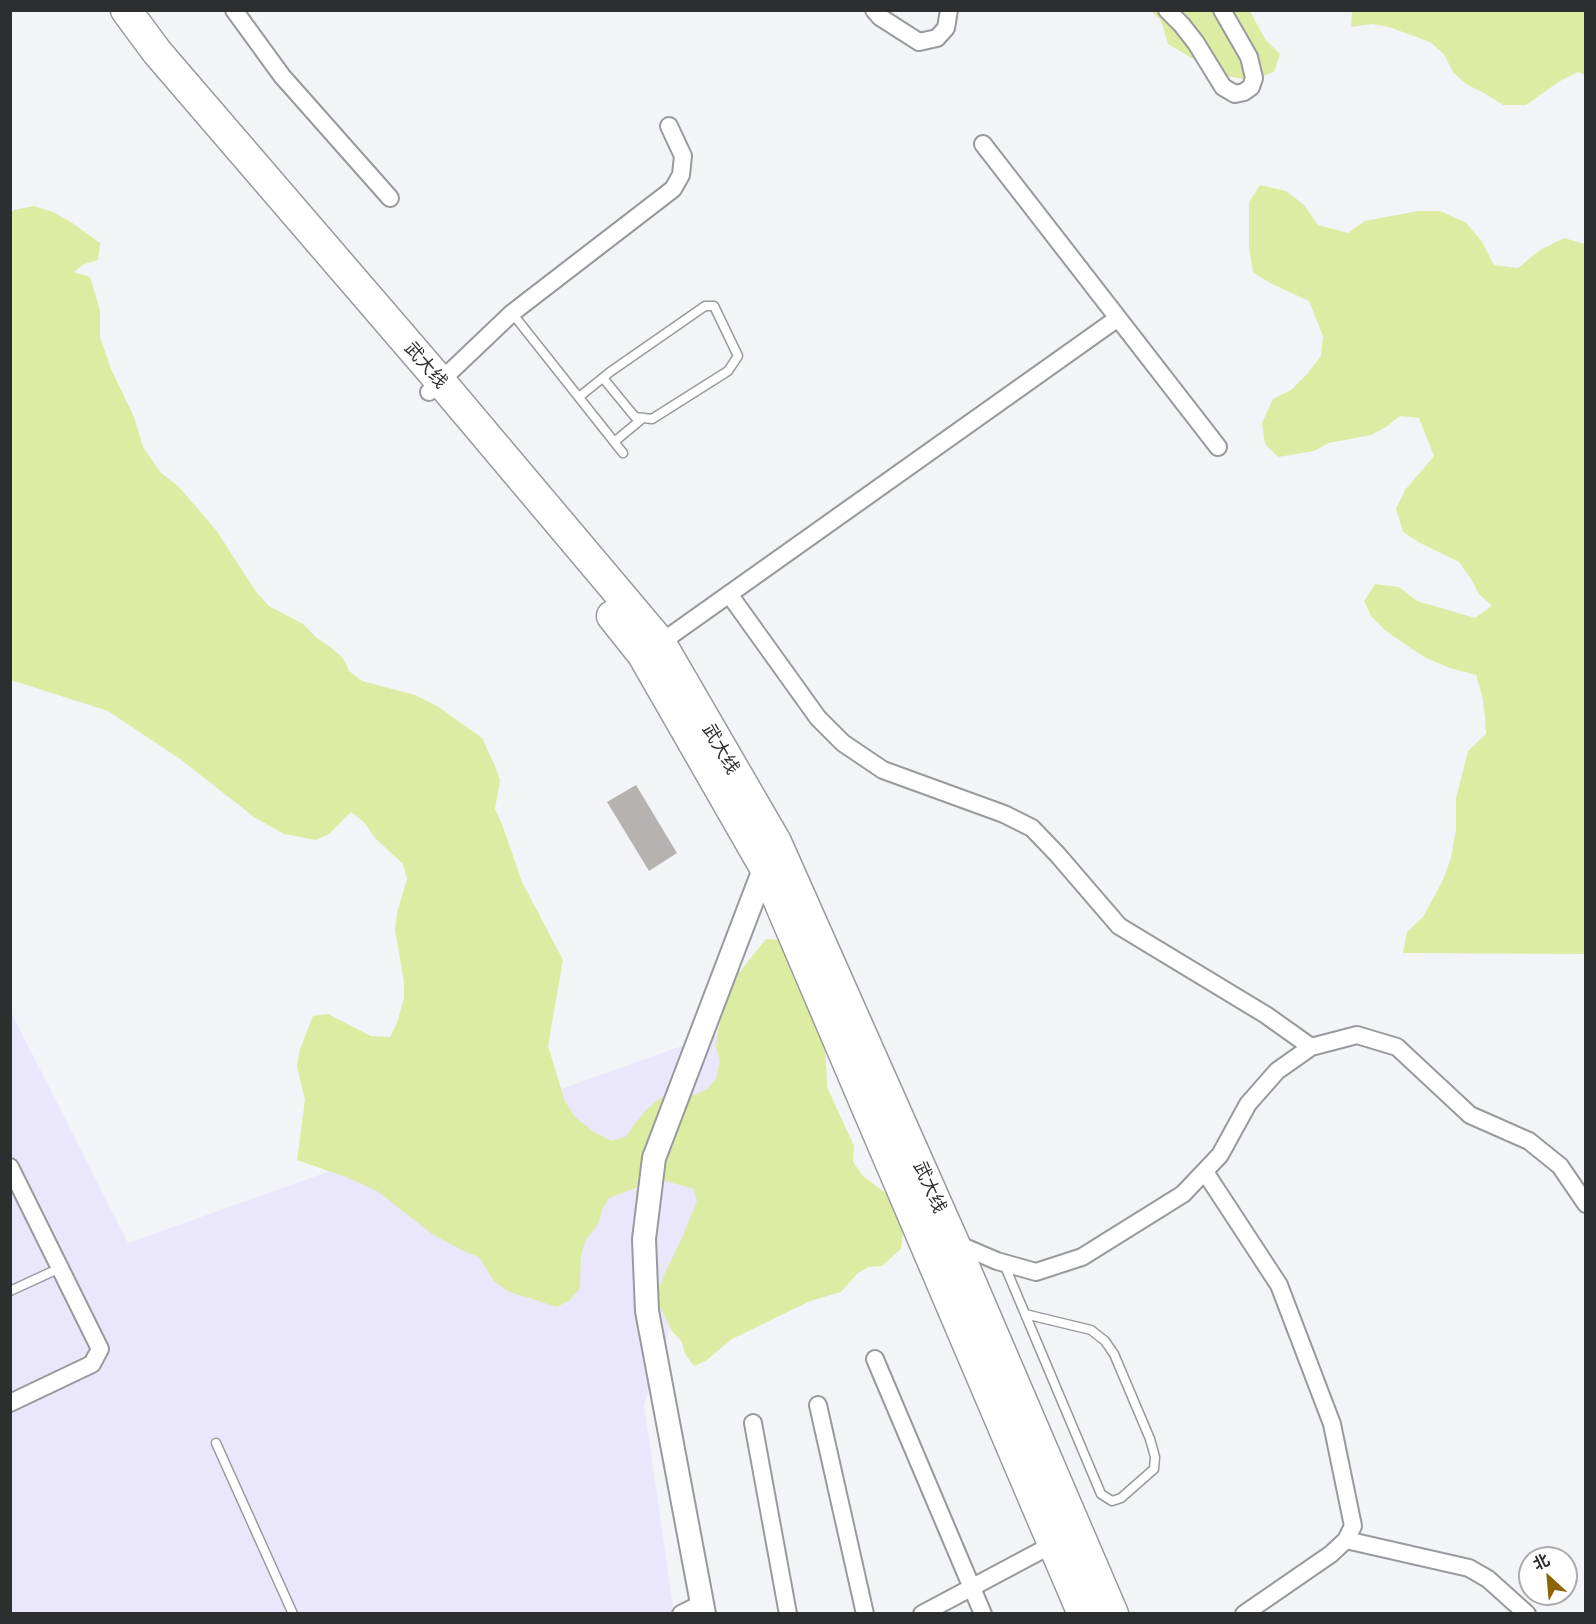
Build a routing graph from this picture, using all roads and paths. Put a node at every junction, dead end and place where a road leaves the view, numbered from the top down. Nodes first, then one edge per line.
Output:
1 (106, 10) edge
2 (126, 10) edge
3 (234, 10) edge
4 (874, 10) edge
5 (950, 10) edge
6 (1167, 10) edge
7 (1222, 10) edge
8 (669, 126) dead end
9 (983, 144) dead end
10 (390, 198) dead end
11 (512, 313) junction
12 (1118, 318) junction
13 (603, 378) junction
14 (434, 386) junction
15 (579, 398) junction
16 (643, 418) junction
17 (614, 442) junction
18 (1218, 447) dead end
19 (623, 453) dead end
20 (729, 594) junction
21 (652, 649) junction
22 (770, 854) junction
23 (1311, 1047) junction
24 (11, 1170) edge
25 (1205, 1172) junction
26 (1586, 1204) edge
27 (954, 1243) junction
28 (1004, 1263) junction
29 (60, 1268) junction
30 (10, 1291) edge
31 (1025, 1314) junction
32 (875, 1359) dead end
33 (10, 1403) edge
34 (818, 1405) dead end
35 (753, 1423) dead end
36 (216, 1443) dead end
37 (1065, 1537) junction
38 (1347, 1540) junction
39 (972, 1587) junction
40 (704, 1608) edge
41 (293, 1614) edge
42 (681, 1614) edge
43 (788, 1614) edge
44 (865, 1614) edge
45 (922, 1614) edge
46 (983, 1614) edge
47 (1083, 1614) edge
48 (1113, 1614) edge
49 (1244, 1614) edge
50 (1527, 1614) edge

1 - 14 highway, 武大线
2 - 14 highway, 武大线
3 - 10 street
4 - 5 street
6 - 7 street
8 - 11 street
9 - 12 street
11 - 14 street
11 - 15 lane
12 - 18 street
12 - 20 street
13 - 15 lane
13 - 16 lane
13 - 16 lane
14 - 21 highway, 武大线
15 - 17 lane
16 - 17 lane
17 - 19 lane
20 - 21 street
20 - 23 street
21 - 22 highway, 武大线
22 - 27 highway, 武大线
22 - 37 highway, 武大线
22 - 40 street
23 - 25 street
23 - 26 street
24 - 29 street
25 - 28 street
25 - 38 street
27 - 28 street
27 - 37 highway, 武大线
28 - 31 lane
29 - 30 lane
29 - 33 street
31 - 31 lane
32 - 39 street
34 - 44 street
35 - 43 street
36 - 41 lane
37 - 39 street
37 - 47 highway, 武大线
37 - 48 highway, 武大线
38 - 49 street
38 - 50 street
39 - 45 street
39 - 46 street
40 - 42 street

